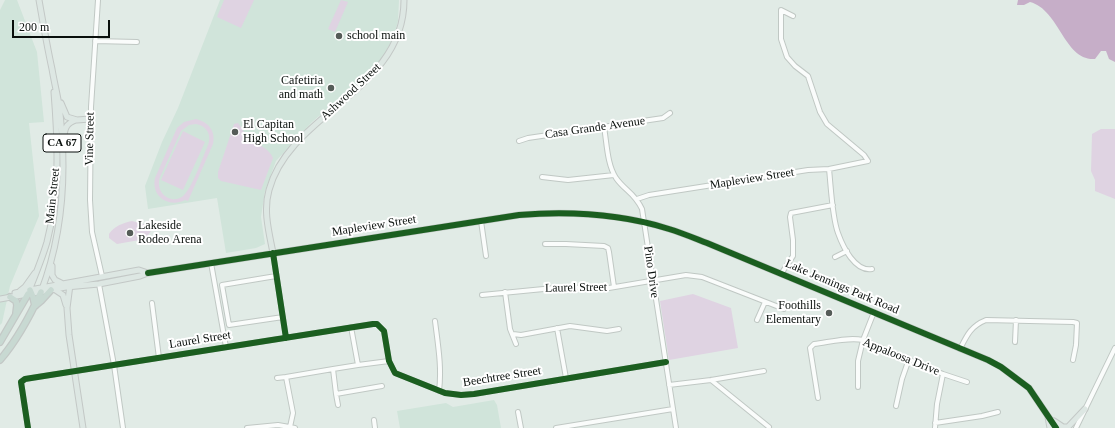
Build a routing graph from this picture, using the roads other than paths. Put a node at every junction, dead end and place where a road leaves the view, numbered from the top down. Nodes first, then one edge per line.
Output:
1 (98, 0) edge
2 (404, 0) edge
3 (39, 2) edge
4 (793, 16) dead end
5 (95, 41) junction
6 (136, 42) dead end
7 (52, 71) junction
8 (670, 113) dead end
9 (90, 119) junction
10 (77, 120) junction
11 (604, 127) junction
12 (519, 141) dead end
13 (62, 147) junction
14 (830, 168) junction
15 (614, 175) junction
16 (542, 177) dead end
17 (638, 199) junction
18 (833, 206) junction
19 (605, 216) joint
20 (481, 220) junction
21 (644, 222) junction
22 (545, 244) dead end
23 (847, 251) junction
24 (273, 253) junction
25 (486, 256) dead end
26 (835, 257) dead end
27 (52, 261) junction
28 (211, 263) junction
29 (872, 269) dead end
30 (687, 270) dead end
31 (37, 272) junction
32 (148, 273) junction
33 (781, 274) junction
34 (686, 275) junction
35 (102, 276) junction
36 (276, 276) junction
37 (652, 282) junction
38 (68, 284) junction
39 (99, 284) junction
40 (614, 287) junction
41 (41, 289) junction
42 (53, 290) junction
43 (30, 292) junction
44 (505, 292) junction
45 (18, 293) junction
46 (482, 295) dead end
47 (10, 297) junction
48 (0, 298) edge
49 (765, 302) junction
50 (152, 303) dead end
51 (35, 306) junction
52 (67, 308) junction
53 (784, 309) dead end
54 (874, 312) junction
55 (283, 317) junction
56 (14, 319) junction
57 (756, 320) dead end
58 (1016, 320) junction
59 (435, 321) dead end
60 (352, 327) junction
61 (558, 328) junction
62 (619, 329) dead end
63 (513, 334) junction
64 (286, 338) junction
65 (863, 340) junction
66 (0, 342) edge
67 (1015, 342) dead end
68 (516, 344) dead end
69 (226, 347) junction
70 (960, 348) junction
71 (1115, 348) edge
72 (159, 358) junction
73 (0, 360) edge
74 (908, 360) junction
75 (1073, 360) dead end
76 (389, 361) junction
77 (666, 362) junction
78 (114, 365) junction
79 (358, 365) junction
80 (333, 369) junction
81 (74, 371) junction
82 (764, 371) dead end
83 (943, 374) junction
84 (286, 376) junction
85 (277, 378) dead end
86 (566, 378) junction
87 (711, 380) junction
88 (967, 382) dead end
89 (669, 385) junction
90 (382, 386) dead end
91 (858, 387) dead end
92 (439, 391) junction
93 (336, 394) junction
94 (818, 398) dead end
95 (338, 405) dead end
96 (896, 406) dead end
97 (673, 409) junction
98 (1085, 409) junction
99 (518, 412) dead end
100 (998, 412) dead end
101 (1048, 417) junction
102 (374, 420) dead end
103 (935, 426) edge
104 (290, 427) junction
105 (769, 427) edge
106 (28, 428) edge
107 (83, 428) edge
108 (123, 428) edge
109 (247, 428) edge
110 (295, 428) edge
111 (375, 428) edge
112 (520, 428) edge
113 (556, 428) edge
114 (676, 428) edge
115 (1050, 428) edge
116 (1056, 428) edge
117 (1076, 428) edge

1 - 5 street, Vine Street
2 - 24 main road, Ashwood Street
3 - 7 main road, Main Street / CA 67
4 - 14 street, Mapleview Street
5 - 6 street
5 - 9 street, Vine Street
7 - 10 main road
7 - 13 main road, Main Street / CA 67
7 - 31 main road, Main Street / CA 67
8 - 11 street, Casa Grande Avenue
9 - 10 main road
9 - 35 street, Vine Street
10 - 13 main road
11 - 12 street, Casa Grande Avenue
11 - 15 street
13 - 27 main road, Main Street / CA 67
14 - 17 street, Mapleview Street
14 - 18 street
15 - 16 street
15 - 17 street
17 - 21 street, Pino Drive
18 - 23 street
18 - 33 street
19 - 20 main road, Mapleview Street
19 - 21 main road, Lake Jennings Park Road
20 - 24 main road, Mapleview Street
20 - 25 street
21 - 33 main road, Lake Jennings Park Road
21 - 37 street, Pino Drive
22 - 40 street
23 - 26 street
23 - 29 street
24 - 28 main road, Mapleview Street
24 - 36 street, Ashwood Street
27 - 38 main road
27 - 41 main road, Main Street / CA 67
28 - 32 main road, Mapleview Street
28 - 69 street
30 - 34 street
31 - 41 main road
31 - 43 main road, Main Street / CA 67
31 - 45 main road
32 - 35 main road, Mapleview Street
32 - 39 main road, Mapleview Street
33 - 54 main road, Lake Jennings Park Road
34 - 37 street, Laurel Street
34 - 49 street, Laurel Street
35 - 38 main road, Mapleview Street
36 - 55 street, Ashwood Street
36 - 55 street
37 - 40 street, Laurel Street
37 - 77 street, Pino Drive
38 - 39 main road, Mapleview Street
38 - 41 main road, Mapleview Street
38 - 42 main road, Mapleview Street
38 - 52 main road
39 - 78 street
40 - 44 street, Laurel Street
41 - 42 main road, Mapleview Street
41 - 43 main road, Mapleview Street
41 - 51 highway, CA 67
42 - 51 highway
42 - 52 main road
43 - 45 main road, Mapleview Street
43 - 47 main road, Mapleview Street
43 - 51 highway
43 - 56 highway, CA 67
44 - 46 street, Laurel Street
44 - 63 street
45 - 48 main road, Mapleview Street
47 - 48 main road, Mapleview Street
47 - 56 highway
49 - 53 street, Laurel Street
49 - 57 street
50 - 72 street
51 - 73 highway, CA 67
52 - 81 main road
54 - 65 street
54 - 70 main road, Lake Jennings Park Road
55 - 64 street, Ashwood Street
56 - 66 highway, CA 67
58 - 67 street
58 - 70 street
58 - 75 street
59 - 92 street
60 - 64 street, Laurel Street
60 - 76 street, Laurel Street
60 - 79 street
61 - 62 street
61 - 63 street
61 - 86 street
63 - 68 street
64 - 69 street, Laurel Street
65 - 74 street, Appaloosa Drive
65 - 91 street
65 - 94 street, Appaloosa Drive
69 - 72 street, Laurel Street
70 - 101 main road, Lake Jennings Park Road
71 - 98 street
72 - 78 street, Laurel Street
74 - 83 street, Appaloosa Drive
74 - 96 street
76 - 79 street
76 - 92 street, Beechtree Street
77 - 86 street, Beechtree Street
77 - 89 street, Pino Drive
78 - 81 street, Laurel Street
78 - 108 street
79 - 80 street
80 - 84 street
80 - 93 street
81 - 106 street, Laurel Street
81 - 107 main road
82 - 87 street
83 - 88 street, Appaloosa Drive
83 - 103 street
84 - 85 street
84 - 104 street
86 - 92 street, Beechtree Street
87 - 89 street
87 - 105 street
89 - 97 street, Pino Drive
90 - 93 street
93 - 95 street
97 - 113 street
97 - 114 street, Pino Drive
98 - 101 main road
98 - 117 street
99 - 112 street
100 - 103 street
101 - 115 main road, Lake Jennings Park Road
101 - 116 main road, Lake Jennings Park Road
102 - 111 street
104 - 109 street
104 - 110 street

